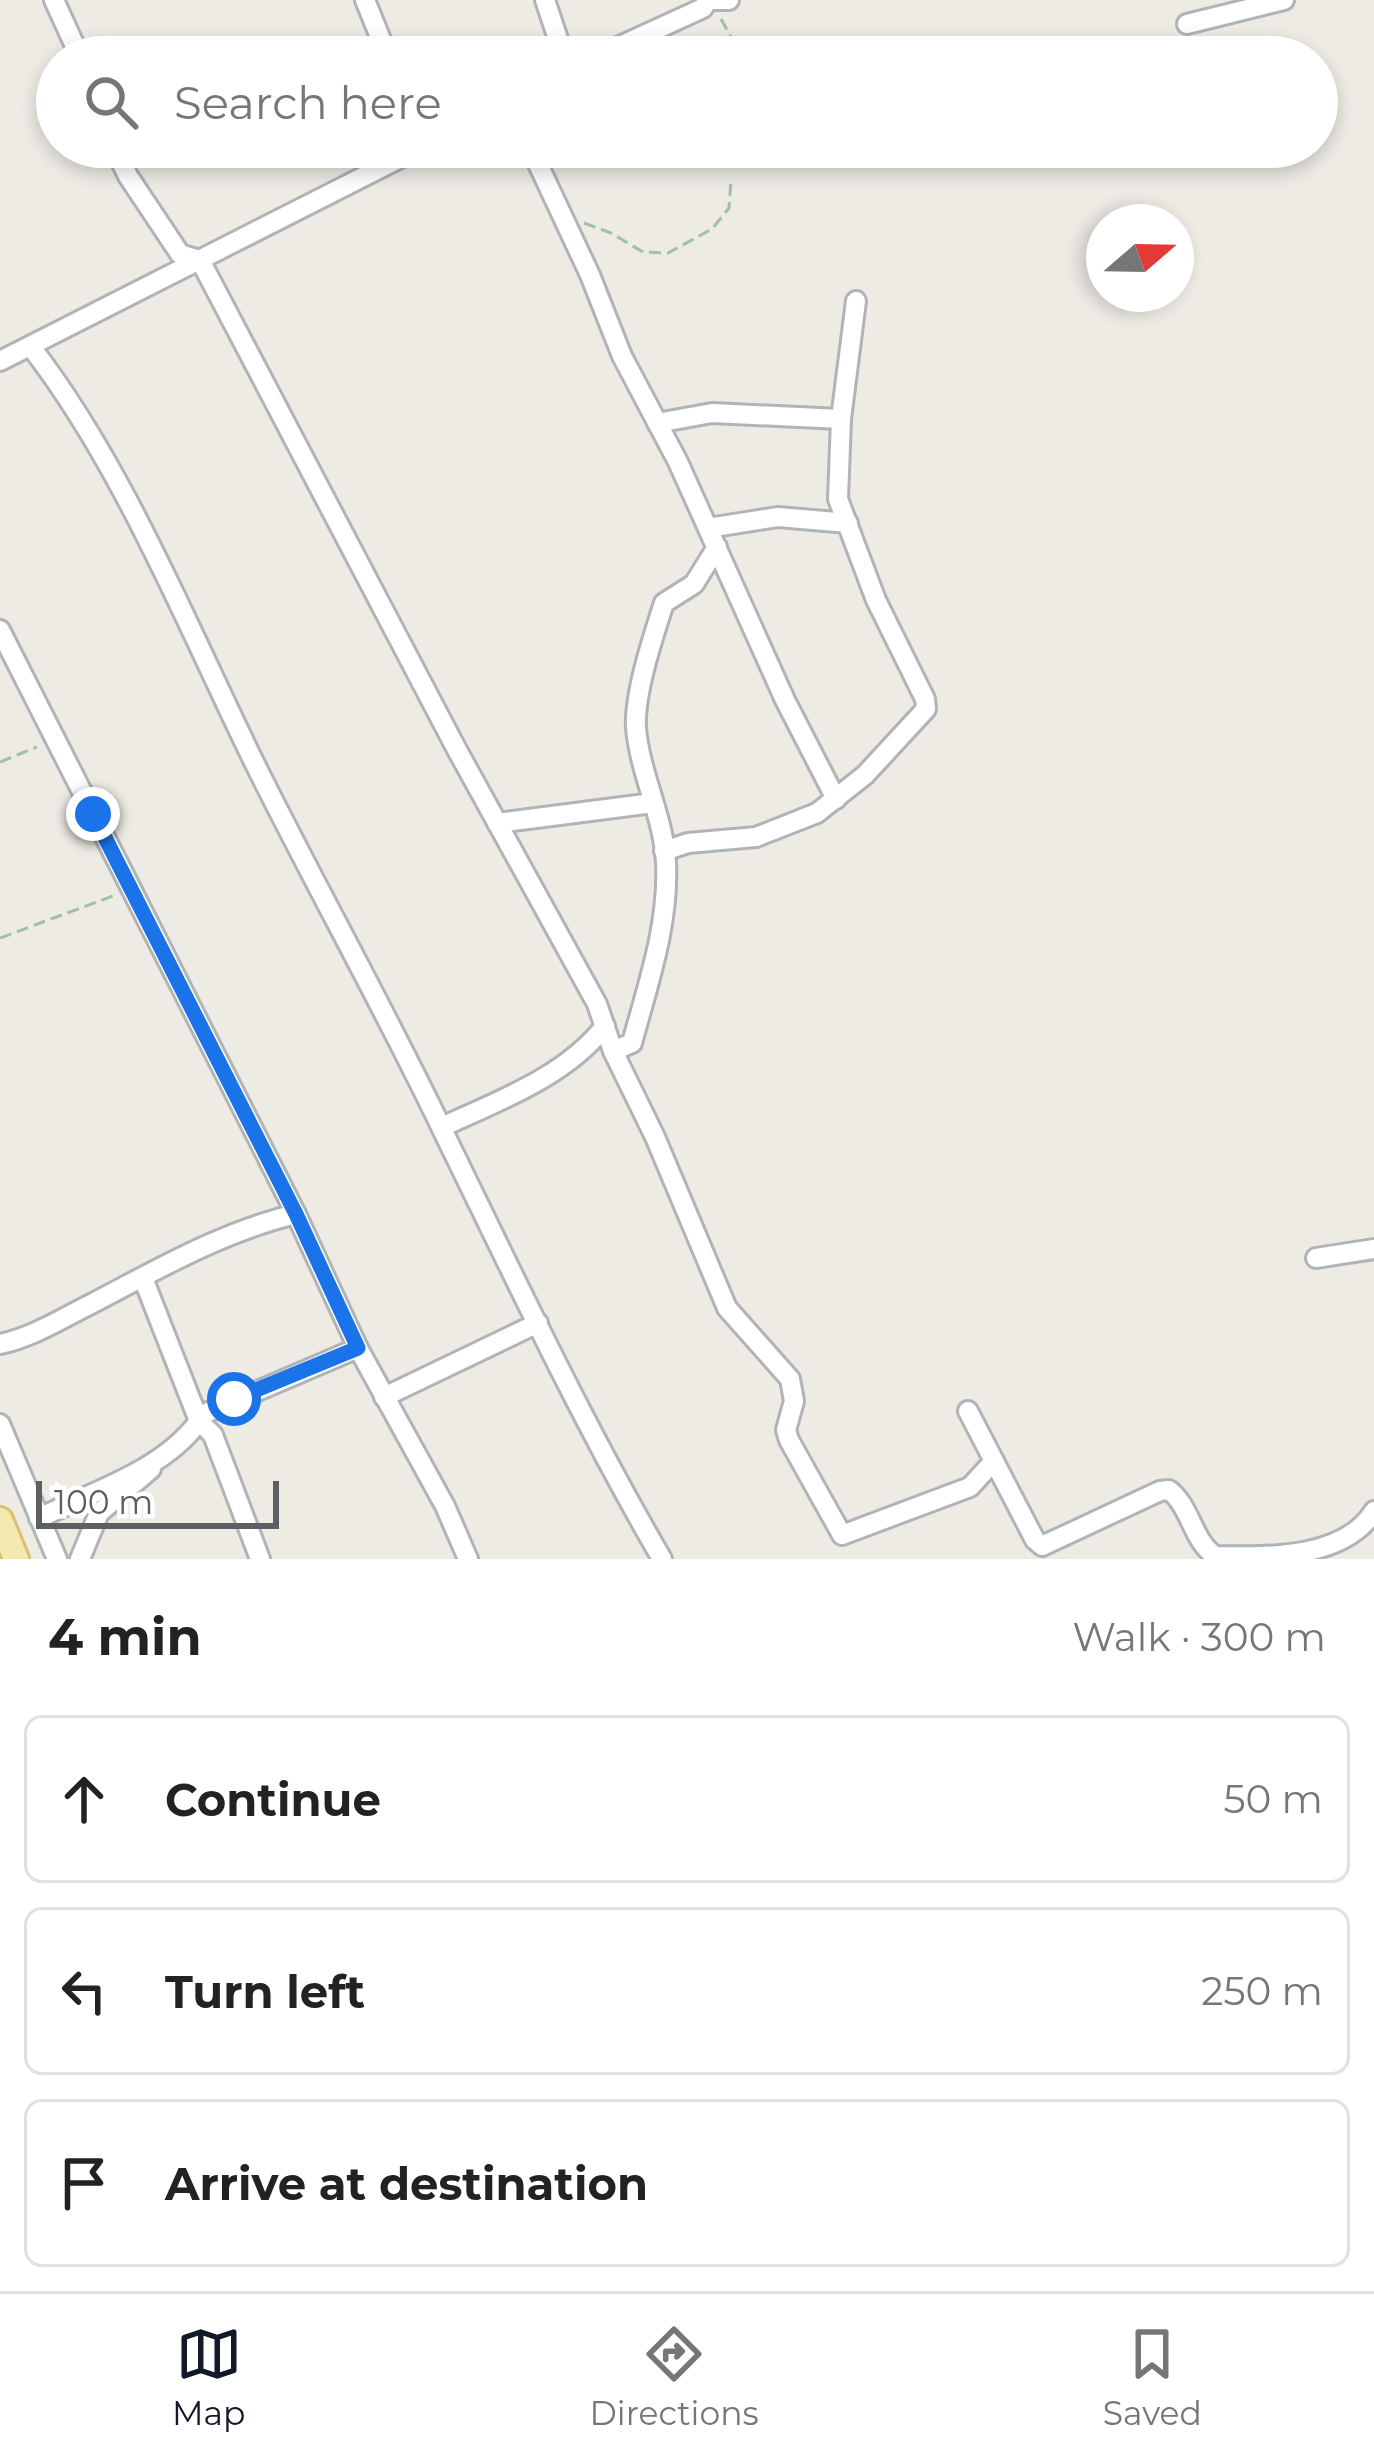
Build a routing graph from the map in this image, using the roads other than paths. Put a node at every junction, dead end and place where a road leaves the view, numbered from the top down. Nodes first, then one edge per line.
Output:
1 (54, 0) edge
2 (365, 0) edge
3 (545, 0) edge
4 (711, 0) edge
5 (729, 0) edge
6 (1284, 0) edge
7 (1187, 24) dead end
8 (70, 36) edge
9 (380, 36) edge
10 (557, 36) edge
11 (642, 36) edge
12 (127, 168) edge
13 (379, 168) edge
14 (540, 168) edge
15 (200, 260) junction
16 (856, 301) dead end
17 (31, 347) junction
18 (0, 361) edge
19 (841, 419) junction
20 (657, 423) junction
21 (848, 523) junction
22 (708, 528) junction
23 (717, 547) junction
24 (0, 630) edge
25 (836, 799) junction
26 (653, 803) junction
27 (497, 823) junction
28 (664, 851) junction
29 (604, 1027) junction
30 (613, 1051) junction
31 (442, 1127) junction
32 (296, 1214) junction
33 (1374, 1249) edge
34 (1316, 1258) dead end
35 (143, 1278) junction
36 (538, 1323) junction
37 (0, 1344) edge
38 (358, 1348) junction
39 (384, 1397) junction
40 (968, 1412) dead end
41 (199, 1419) junction
42 (0, 1424) edge
43 (162, 1456) junction
44 (994, 1461) junction
45 (1374, 1511) edge
46 (39, 1518) junction
47 (0, 1520) edge
48 (16, 1559) edge
49 (57, 1559) edge
50 (80, 1559) edge
51 (260, 1559) edge
52 (468, 1559) edge
53 (662, 1559) edge

1 - 8 street
2 - 9 street
3 - 10 street
4 - 5 street
4 - 11 street
6 - 7 street
12 - 15 street
13 - 15 street
14 - 20 street
15 - 17 street
15 - 27 street
16 - 19 street
17 - 18 street
17 - 31 street
19 - 20 street
19 - 21 street
20 - 22 street
21 - 22 street
21 - 25 street
22 - 23 street
23 - 25 street
23 - 26 street
24 - 32 street
25 - 28 street
26 - 27 street
26 - 28 street
27 - 29 street
28 - 30 street
29 - 30 street
29 - 31 street
30 - 44 street
31 - 36 street
32 - 35 street
32 - 38 street
33 - 34 street
35 - 37 street
35 - 41 street
36 - 39 street
36 - 53 street
38 - 39 street
38 - 41 street
39 - 52 street
40 - 44 street
41 - 43 street
41 - 51 street
42 - 46 street
43 - 46 street
43 - 50 street
44 - 45 street
46 - 49 street
47 - 48 main road

